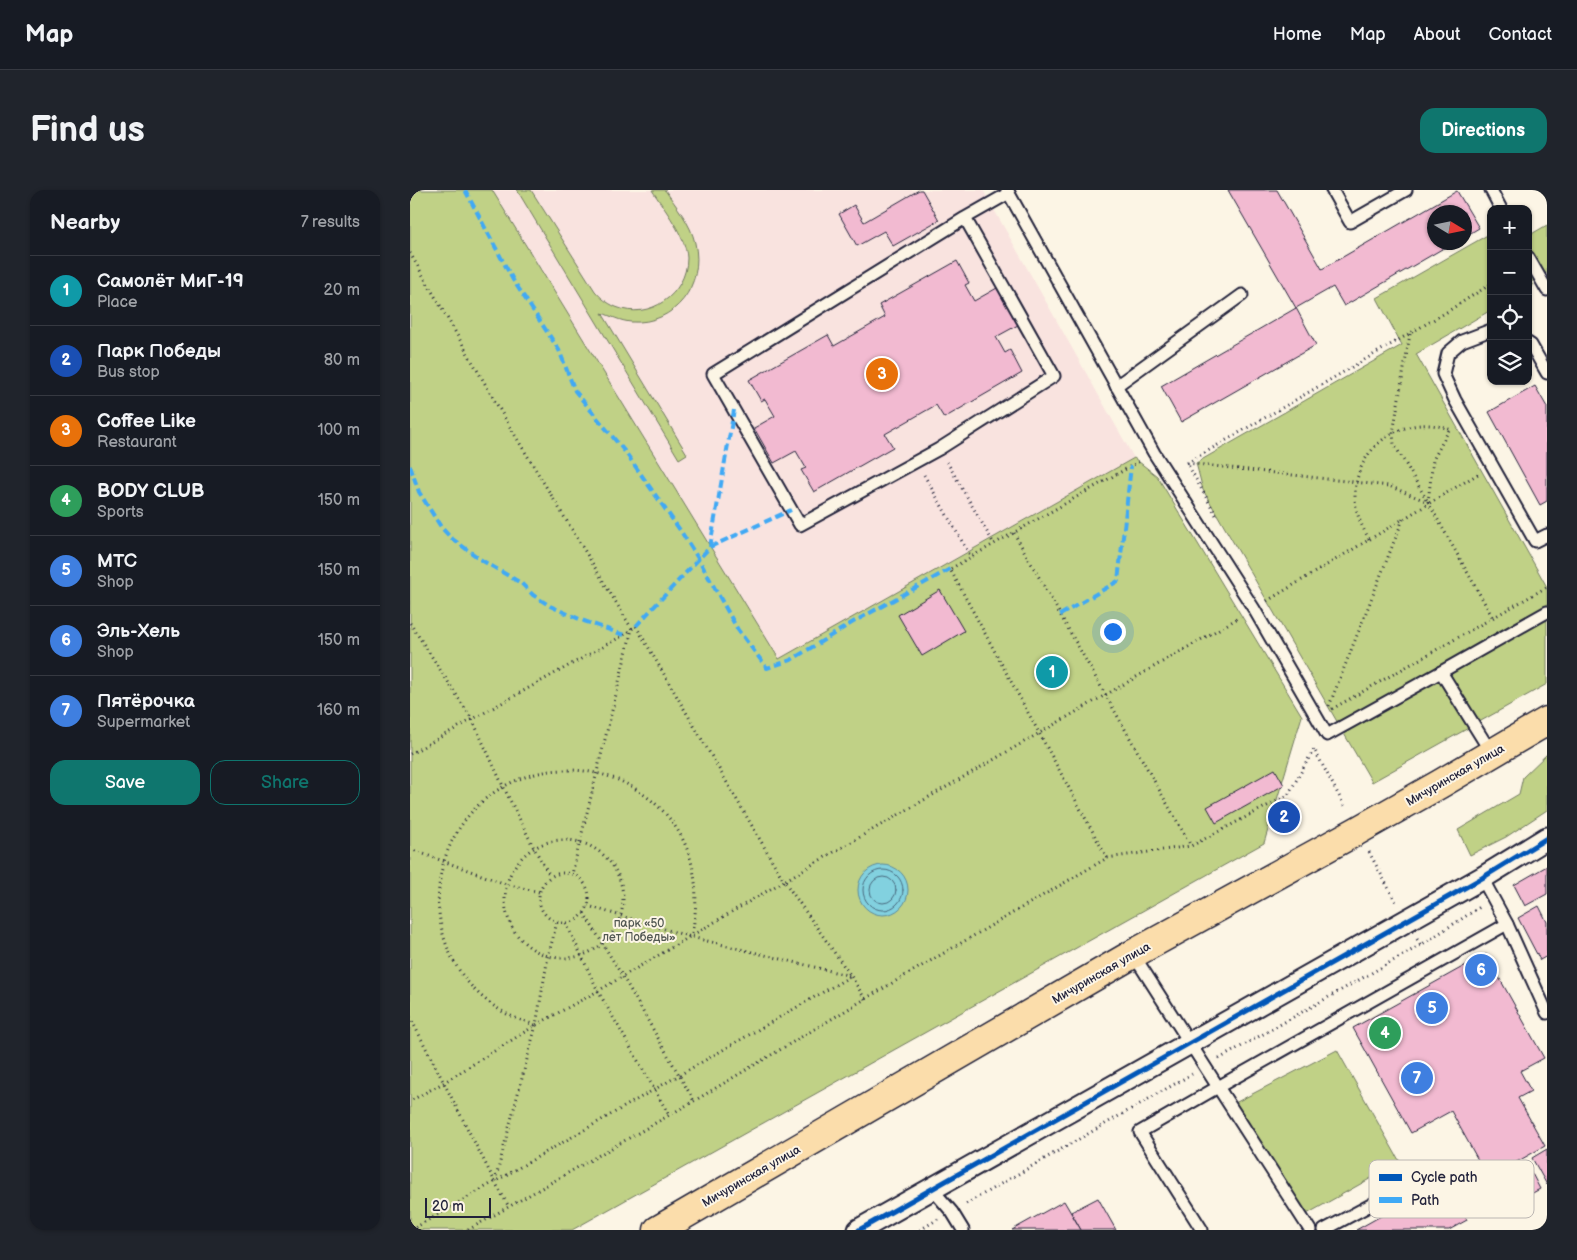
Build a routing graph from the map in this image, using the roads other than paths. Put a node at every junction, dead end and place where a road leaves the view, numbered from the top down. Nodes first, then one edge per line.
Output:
1 (1332, 190) edge
2 (1406, 190) edge
3 (1491, 190) edge
4 (1008, 191) edge
5 (1500, 205) edge
6 (965, 218) junction
7 (1532, 264) edge
8 (1547, 290) edge
9 (1242, 295) dead end
10 (1487, 332) edge
11 (1532, 347) edge
12 (1547, 373) edge
13 (1116, 386) junction
14 (1547, 535) edge
15 (1547, 612) edge
16 (1441, 672) junction
17 (1547, 721) edge
18 (1492, 754) junction
19 (1547, 838) edge
20 (1482, 878) junction
21 (1507, 924) junction
22 (1133, 954) junction
23 (1547, 1013) edge
24 (1189, 1043) junction
25 (1218, 1087) junction
26 (932, 1189) junction
27 (1369, 1206) edge
28 (658, 1230) edge
29 (859, 1230) edge
30 (962, 1230) edge
31 (1202, 1230) edge
32 (1310, 1230) edge
33 (1324, 1230) edge

1 - 2 lane
3 - 5 lane
4 - 6 lane
4 - 13 lane
6 - 6 lane
7 - 8 lane
9 - 13 lane
10 - 14 lane
11 - 12 lane
13 - 16 lane
15 - 16 lane
16 - 18 lane
17 - 18 main road, Мичуринская улица
18 - 22 main road, Мичуринская улица
19 - 20 street
20 - 21 lane
20 - 24 street
21 - 23 lane
21 - 25 lane
22 - 24 lane
22 - 28 main road, Мичуринская улица
24 - 25 lane
24 - 26 street
25 - 31 lane
25 - 32 lane
26 - 29 street
26 - 30 lane
27 - 33 lane

